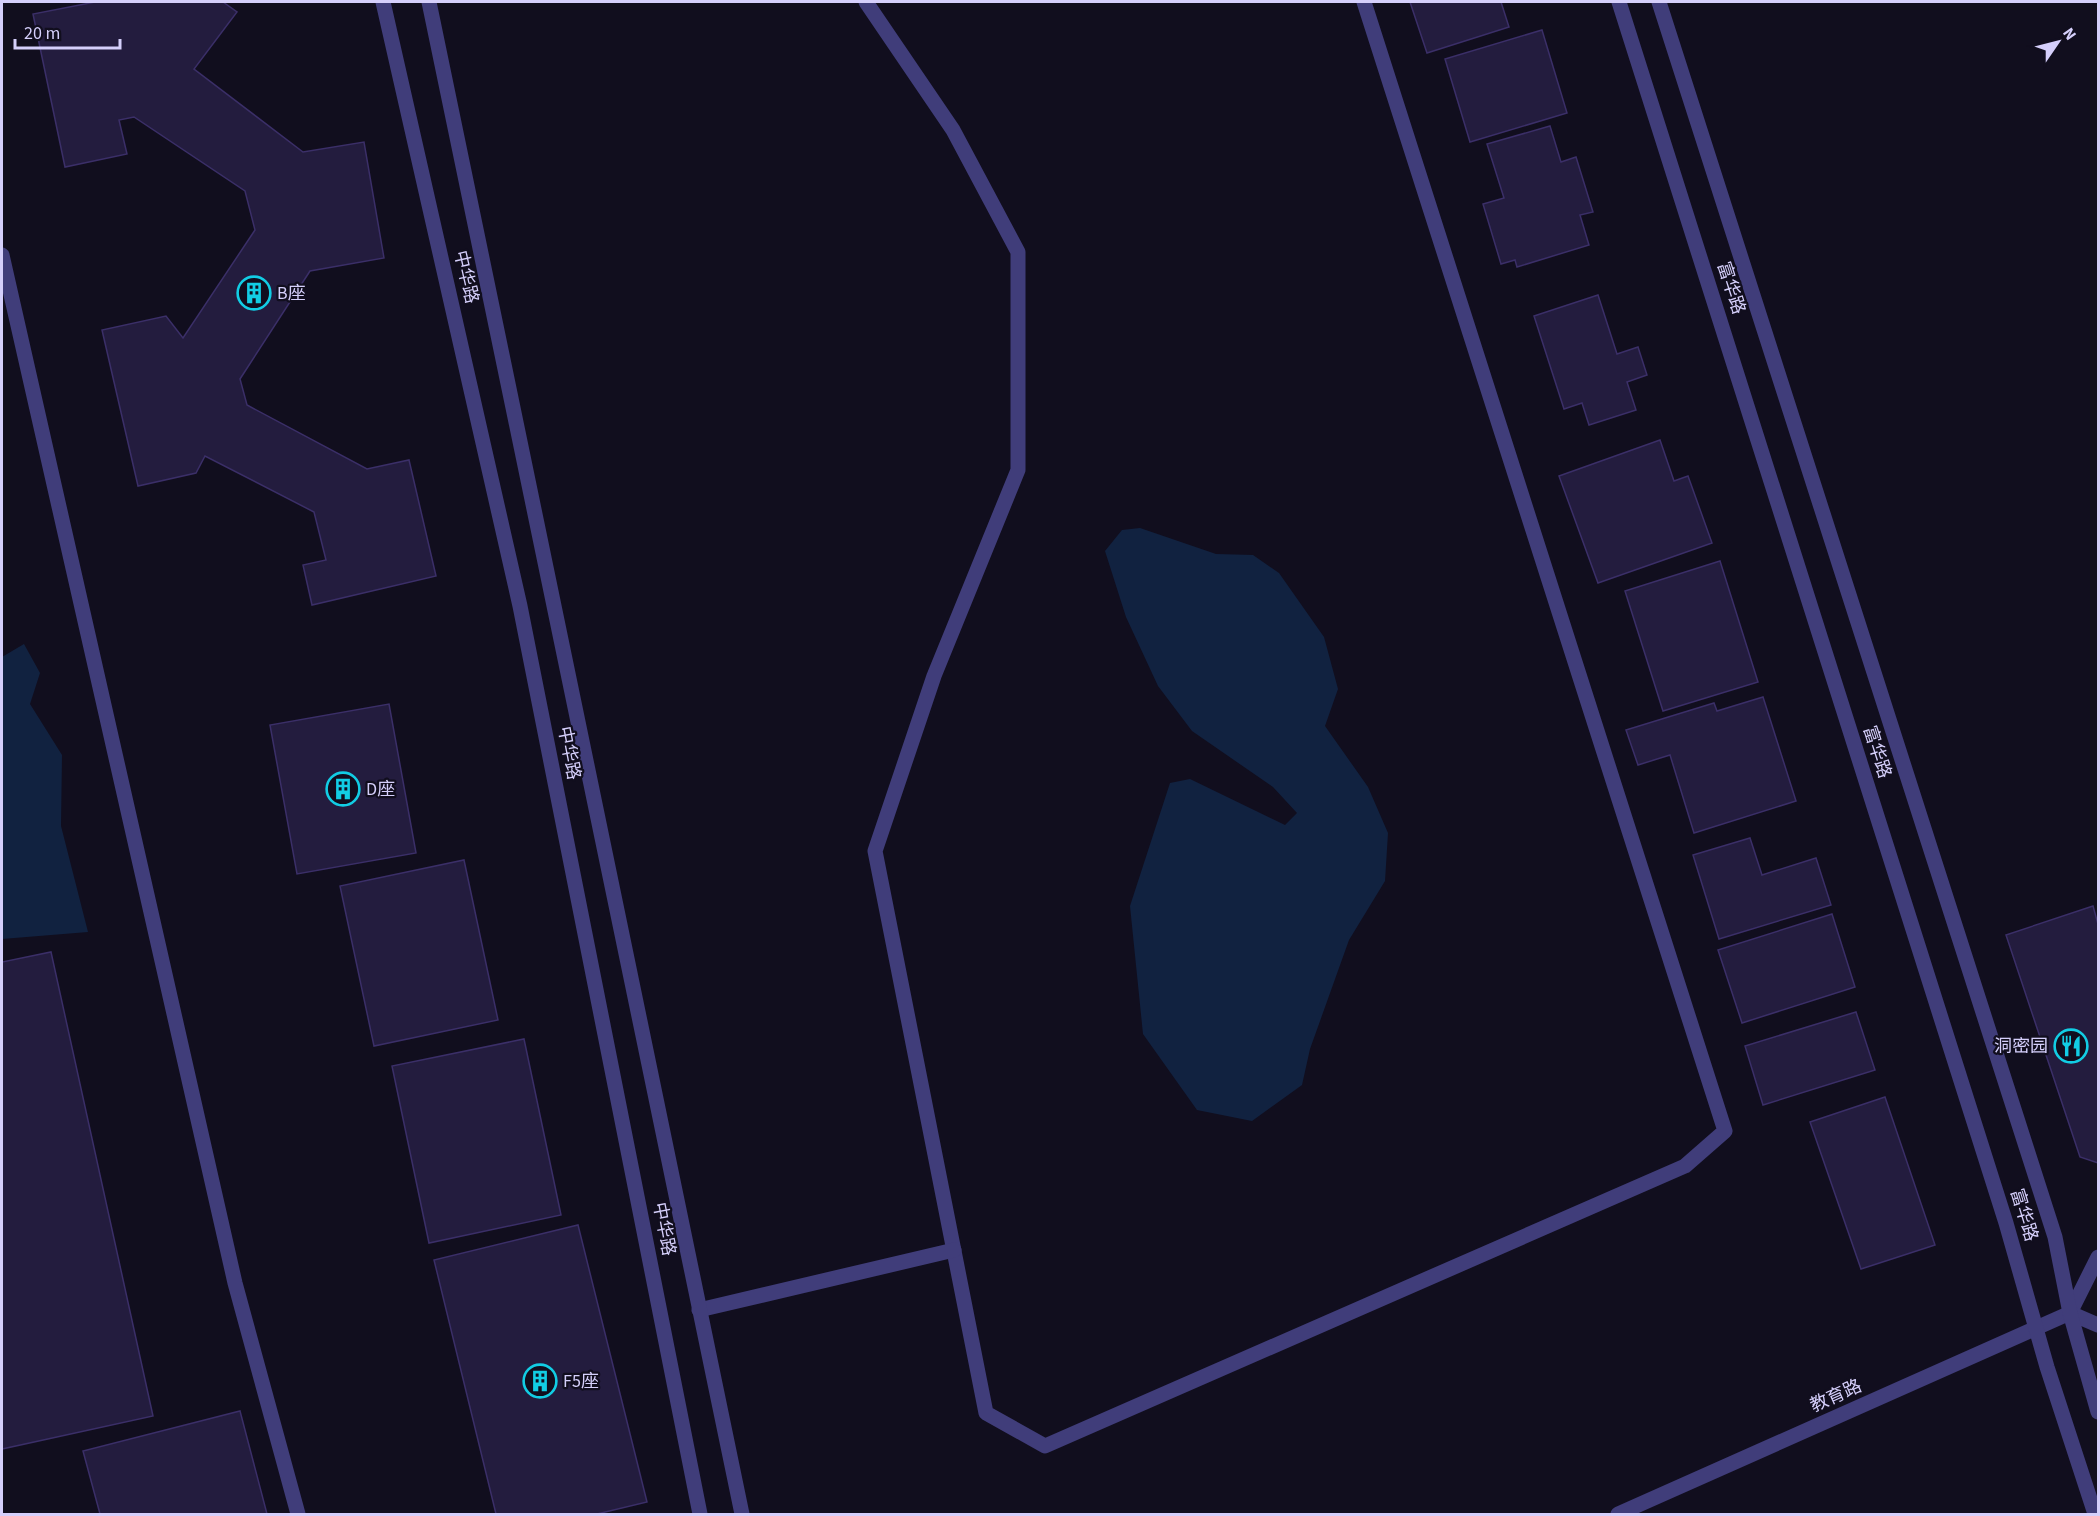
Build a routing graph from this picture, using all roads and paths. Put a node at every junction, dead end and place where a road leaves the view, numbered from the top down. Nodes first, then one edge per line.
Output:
1 (383, 2) edge
2 (429, 2) edge
3 (866, 2) edge
4 (1364, 2) edge
5 (1619, 2) edge
6 (1659, 2) edge
7 (2, 255) edge
8 (954, 1250) junction
9 (2098, 1257) edge
10 (699, 1310) junction
11 (2070, 1313) junction
12 (2098, 1325) edge
13 (2037, 1329) junction
14 (2098, 1412) edge
15 (297, 1515) edge
16 (700, 1515) edge
17 (742, 1515) edge
18 (1618, 1515) edge
19 (2095, 1515) edge

1 - 16 street, 中华路
2 - 10 street, 中华路
3 - 8 street
4 - 8 street
5 - 13 street, 富华路
6 - 11 street, 富华路
7 - 15 street
8 - 10 street
9 - 11 street
10 - 17 street, 中华路
11 - 12 street
11 - 13 street, 教育路
11 - 14 street, 富华路
13 - 18 street, 教育路
13 - 19 street, 富华路

